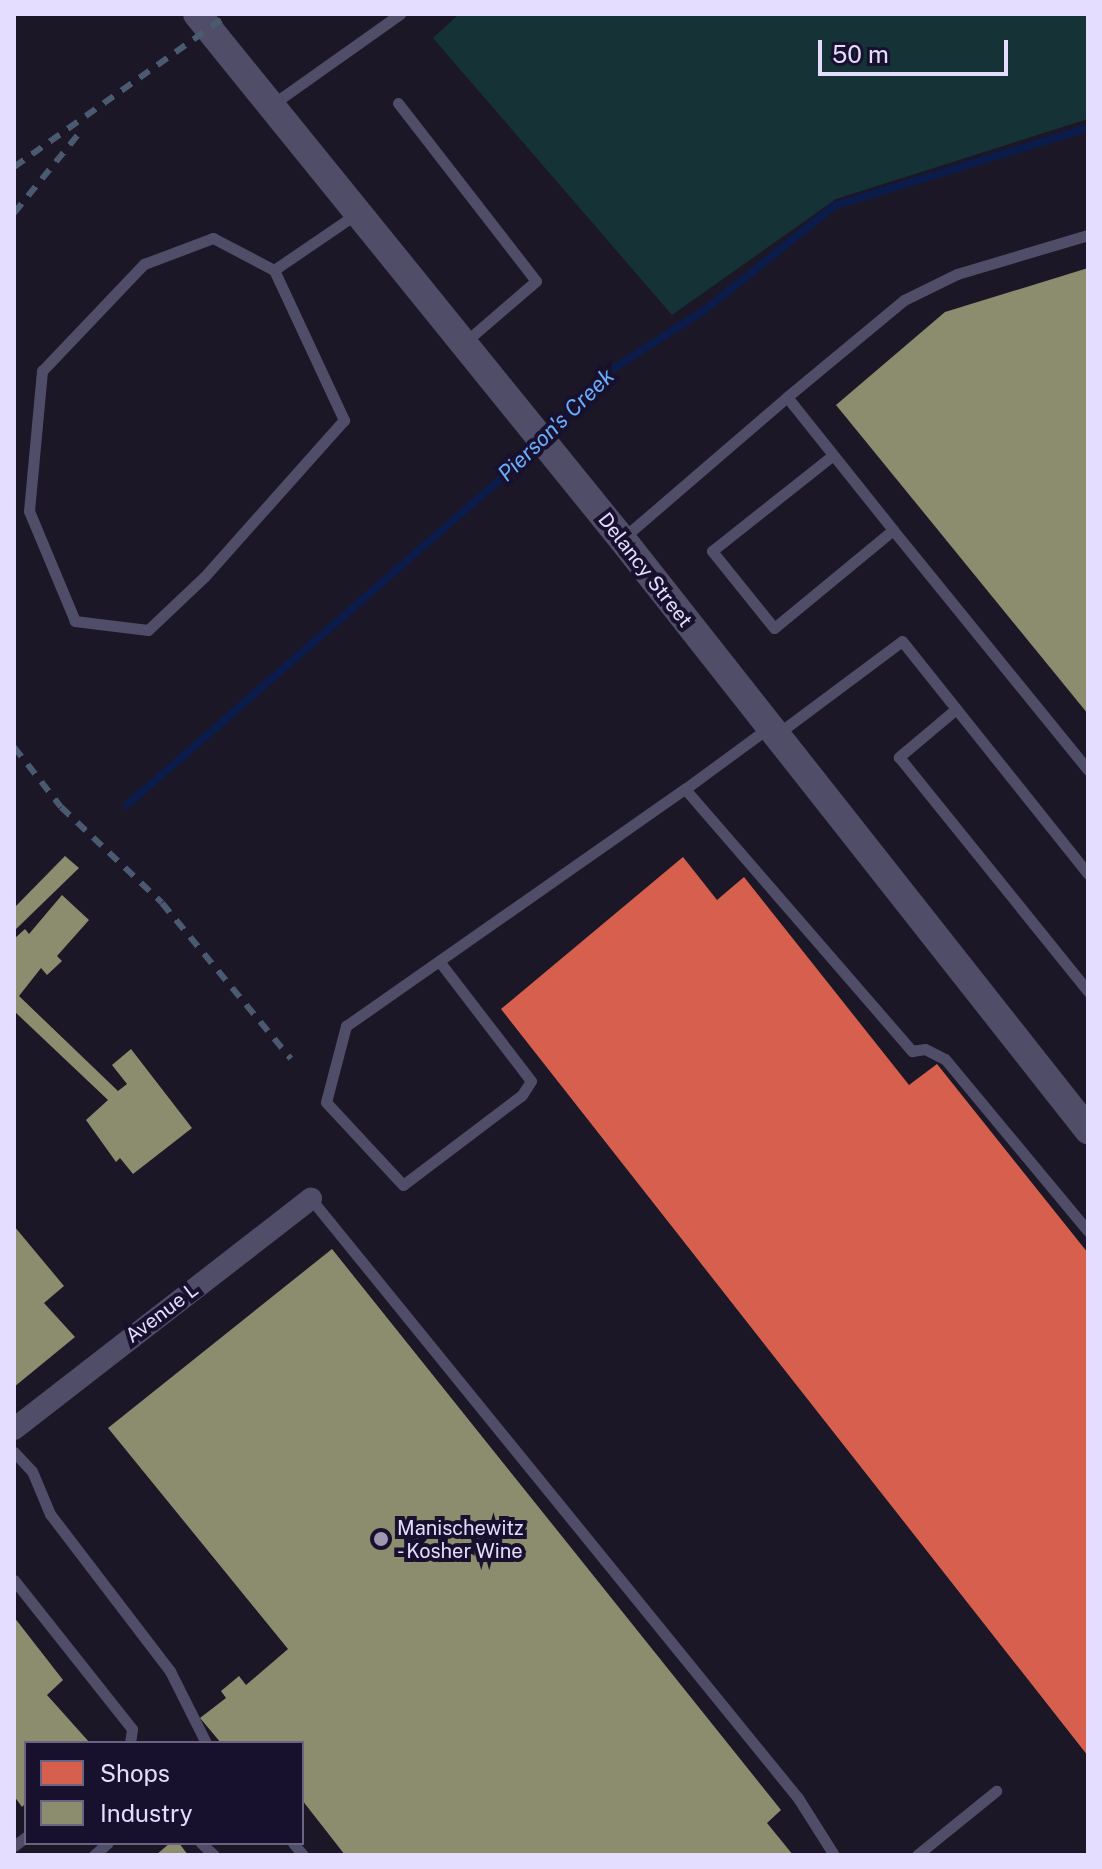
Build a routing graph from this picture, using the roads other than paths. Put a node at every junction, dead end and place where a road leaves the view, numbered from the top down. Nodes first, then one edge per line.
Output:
1 (197, 14) edge
2 (400, 14) edge
3 (398, 103) dead end
4 (273, 105) junction
5 (360, 212) junction
6 (1088, 235) edge
7 (274, 270) junction
8 (464, 343) junction
9 (787, 397) junction
10 (832, 456) junction
11 (893, 530) junction
12 (622, 539) junction
13 (956, 709) junction
14 (773, 731) junction
15 (1088, 770) edge
16 (685, 789) junction
17 (1088, 874) edge
18 (439, 961) junction
19 (1088, 991) edge
20 (1088, 1130) edge
21 (311, 1199) joint
22 (1088, 1231) edge
23 (14, 1429) edge
24 (14, 1452) edge
25 (14, 1580) edge
26 (130, 1741) edge
27 (205, 1741) edge
28 (996, 1791) dead end
29 (834, 1855) edge
30 (917, 1855) edge

1 - 4 street, Delancy Street
2 - 4 lane
3 - 8 lane
4 - 5 street, Delancy Street
5 - 7 lane
5 - 8 street, Delancy Street
6 - 9 lane
7 - 7 lane
8 - 12 street, Delancy Street
9 - 10 lane
9 - 12 lane
10 - 11 lane
10 - 11 lane
11 - 15 lane
12 - 14 street, Delancy Street
13 - 14 lane
13 - 17 lane
13 - 19 lane
14 - 16 lane
14 - 20 street, Delancy Street
16 - 18 lane
16 - 22 lane
18 - 18 lane
21 - 23 street, Avenue L
21 - 29 lane
24 - 27 lane
25 - 26 lane
28 - 30 lane

